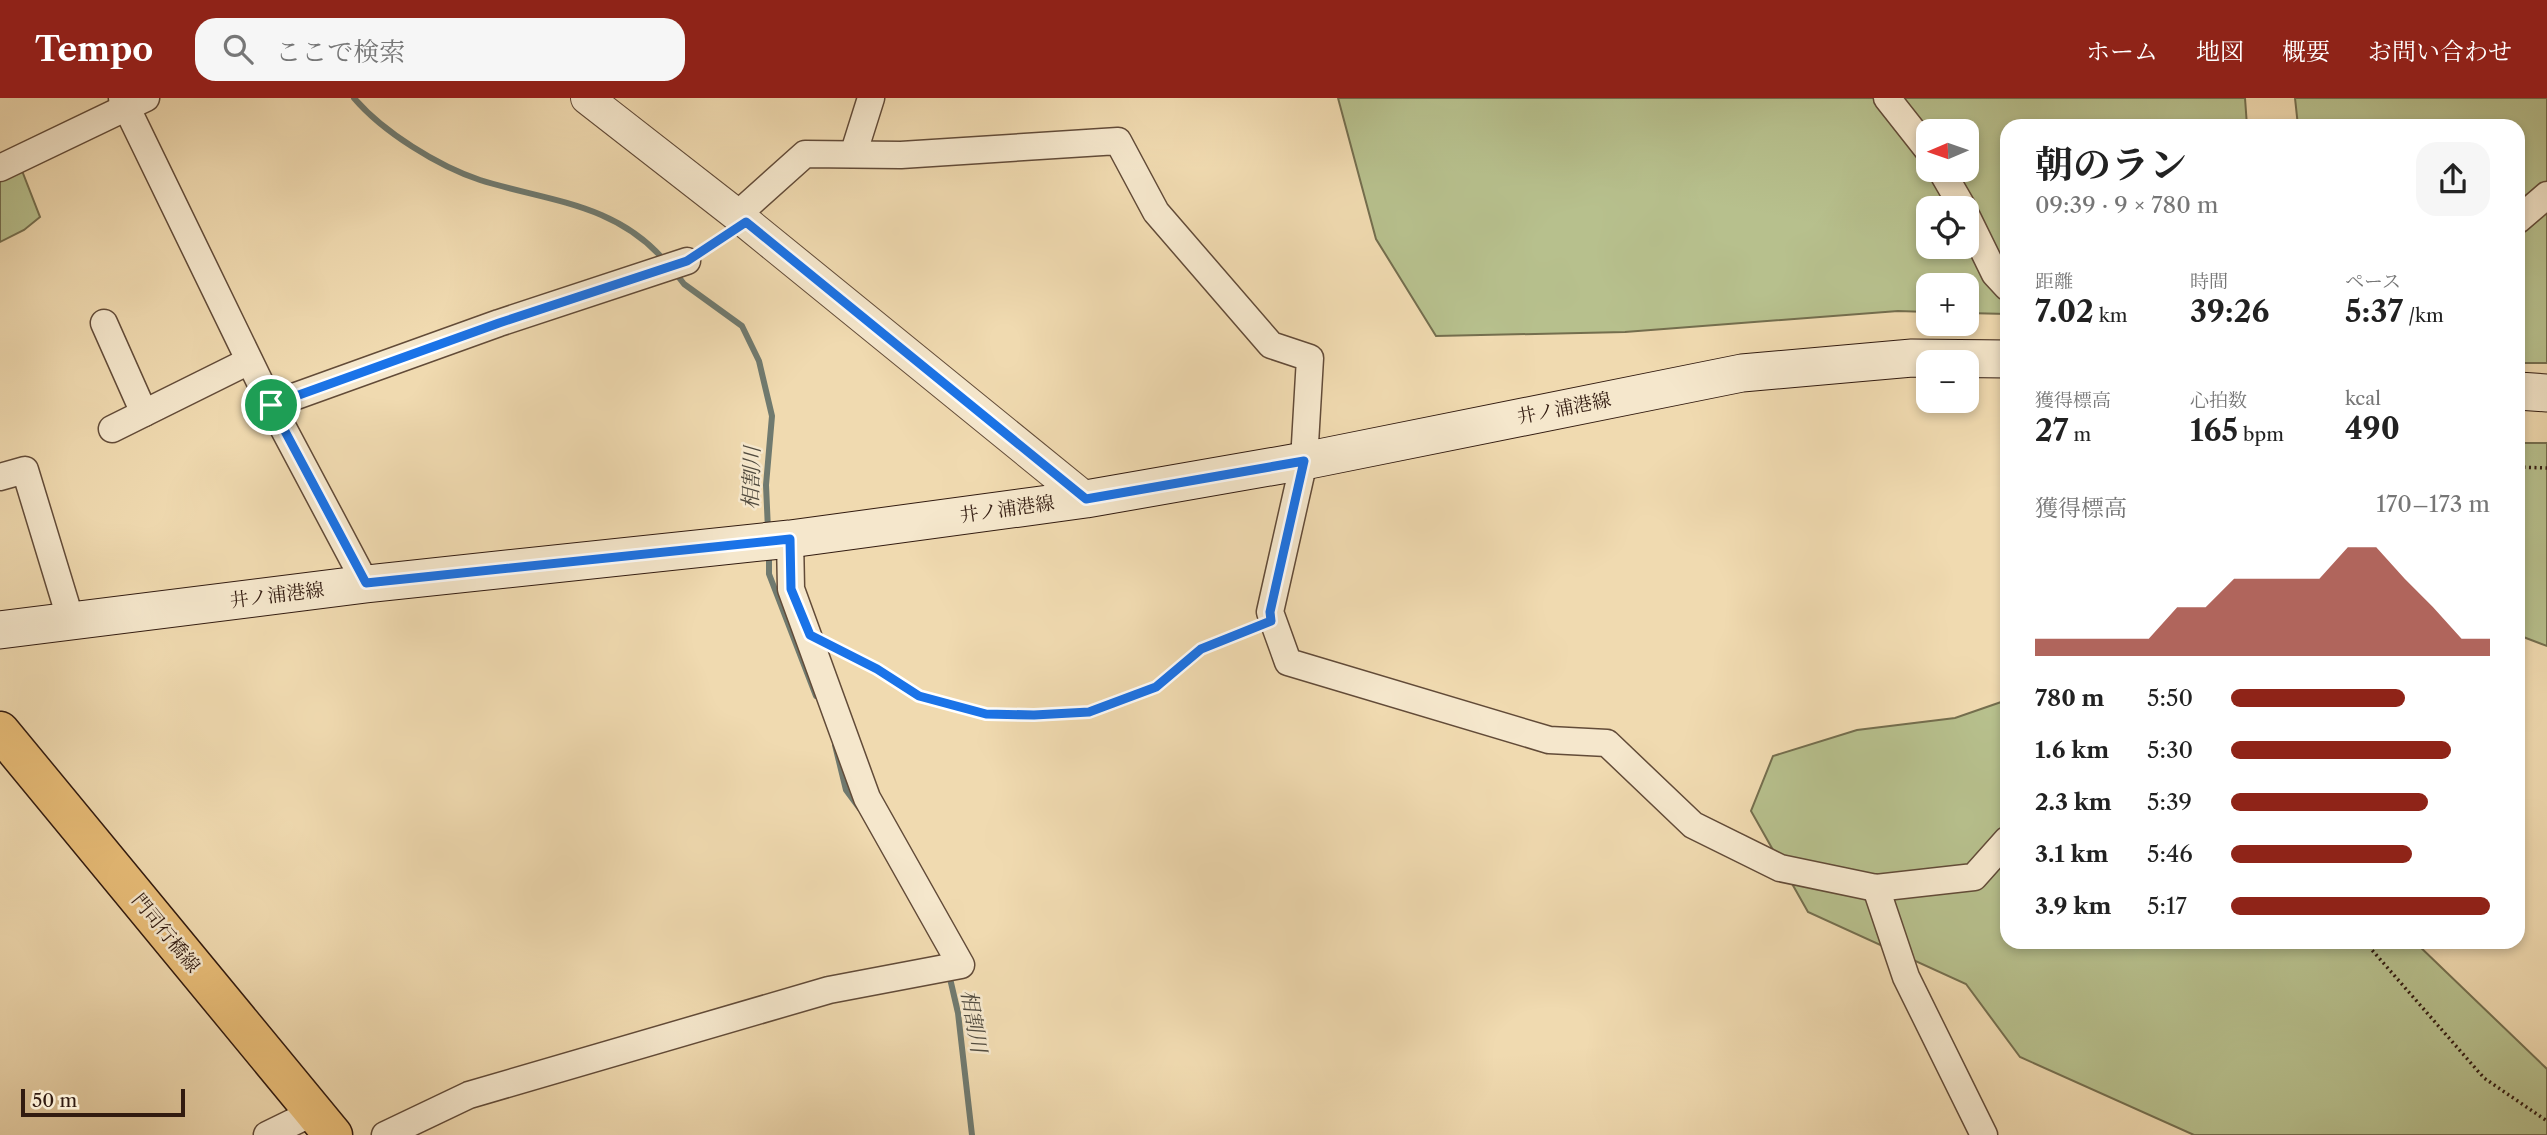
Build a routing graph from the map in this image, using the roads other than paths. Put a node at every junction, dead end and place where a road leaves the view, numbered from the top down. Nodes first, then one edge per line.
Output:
1 (871, 98) edge
2 (1887, 98) edge
3 (589, 99) edge
4 (131, 101) edge
5 (1916, 135) edge
6 (854, 152) junction
7 (0, 168) edge
8 (2547, 195) edge
9 (2525, 213) edge
10 (742, 218) junction
11 (1979, 241) edge
12 (687, 261) road end
13 (2000, 279) edge
14 (104, 323) dead end
15 (2000, 359) edge
16 (249, 361) junction
17 (2525, 391) edge
18 (2547, 393) edge
19 (271, 405) junction
20 (144, 414) junction
21 (112, 429) dead end
22 (1304, 461) junction
23 (0, 477) edge
24 (1086, 499) junction
25 (790, 539) junction
26 (366, 583) junction
27 (71, 621) junction
28 (0, 630) edge
29 (0, 731) edge
30 (2000, 848) edge
31 (1876, 888) junction
32 (323, 1124) edge
33 (267, 1135) edge
34 (386, 1135) edge
35 (1984, 1135) edge

1 - 6 street
2 - 5 street
3 - 10 street
4 - 7 street
4 - 16 street
6 - 10 street
6 - 22 street
8 - 9 street
10 - 24 street
11 - 13 street
12 - 19 street
14 - 20 street
15 - 22 main road, 井ノ浦港線
16 - 19 street
16 - 20 street
17 - 18 main road
19 - 26 street
20 - 21 street
22 - 24 main road, 井ノ浦港線
22 - 31 street
23 - 27 street
24 - 25 main road, 井ノ浦港線
25 - 26 main road, 井ノ浦港線
25 - 34 street
26 - 27 main road, 井ノ浦港線
27 - 28 main road, 井ノ浦港線
29 - 32 main road, 門司行橋線
30 - 31 street
31 - 35 street
32 - 33 street

